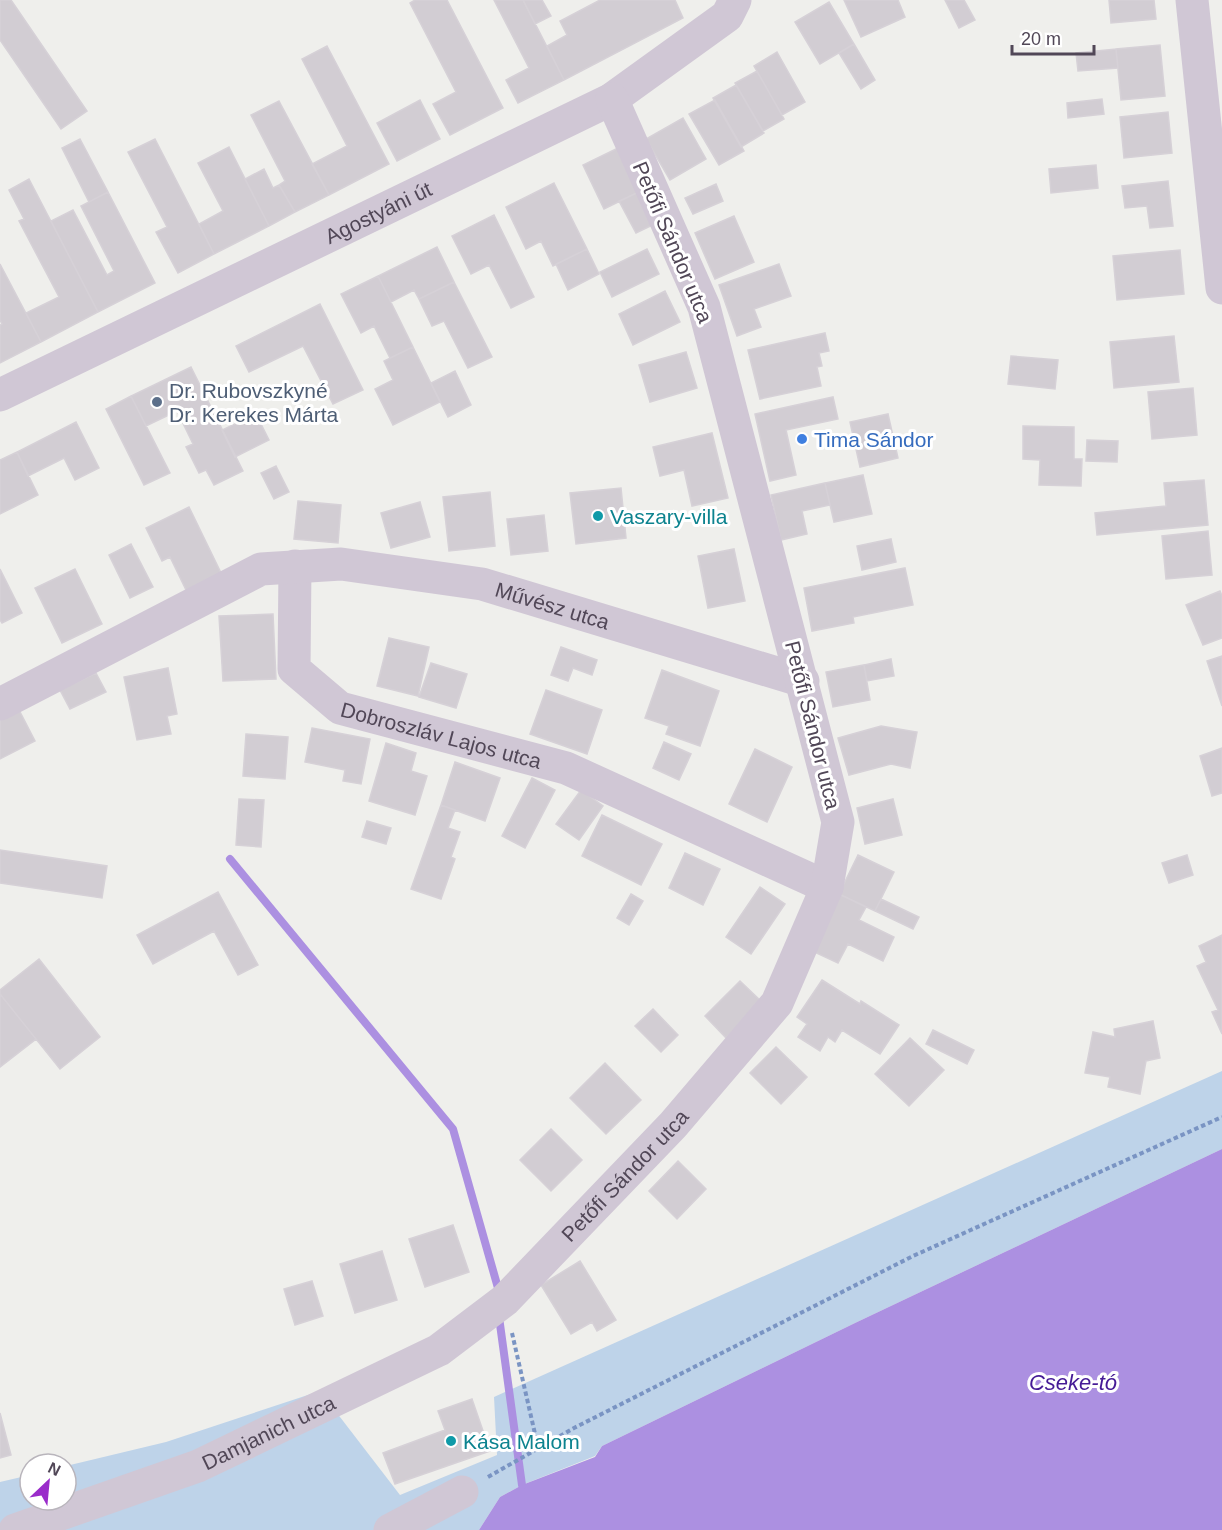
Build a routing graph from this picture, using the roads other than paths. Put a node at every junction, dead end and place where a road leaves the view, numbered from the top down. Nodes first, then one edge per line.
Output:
1 (735, 0) edge
2 (1192, 0) edge
3 (612, 99) junction
4 (1216, 168) edge
5 (1222, 288) edge
6 (0, 395) edge
7 (295, 566) junction
8 (803, 681) junction
9 (0, 704) edge
10 (827, 887) junction
11 (505, 1300) joint
12 (462, 1492) dead end
13 (15, 1530) edge
14 (390, 1530) edge

1 - 3 street, Agostyáni út
2 - 4 street
3 - 6 street, Agostyáni út
3 - 8 street, Petőfi Sándor utca
4 - 5 street
7 - 8 street, Művész utca
7 - 9 street
7 - 10 street, Dobroszláv Lajos utca
8 - 10 street, Petőfi Sándor utca
10 - 11 street, Petőfi Sándor utca
11 - 13 street, Damjanich utca
12 - 14 street

